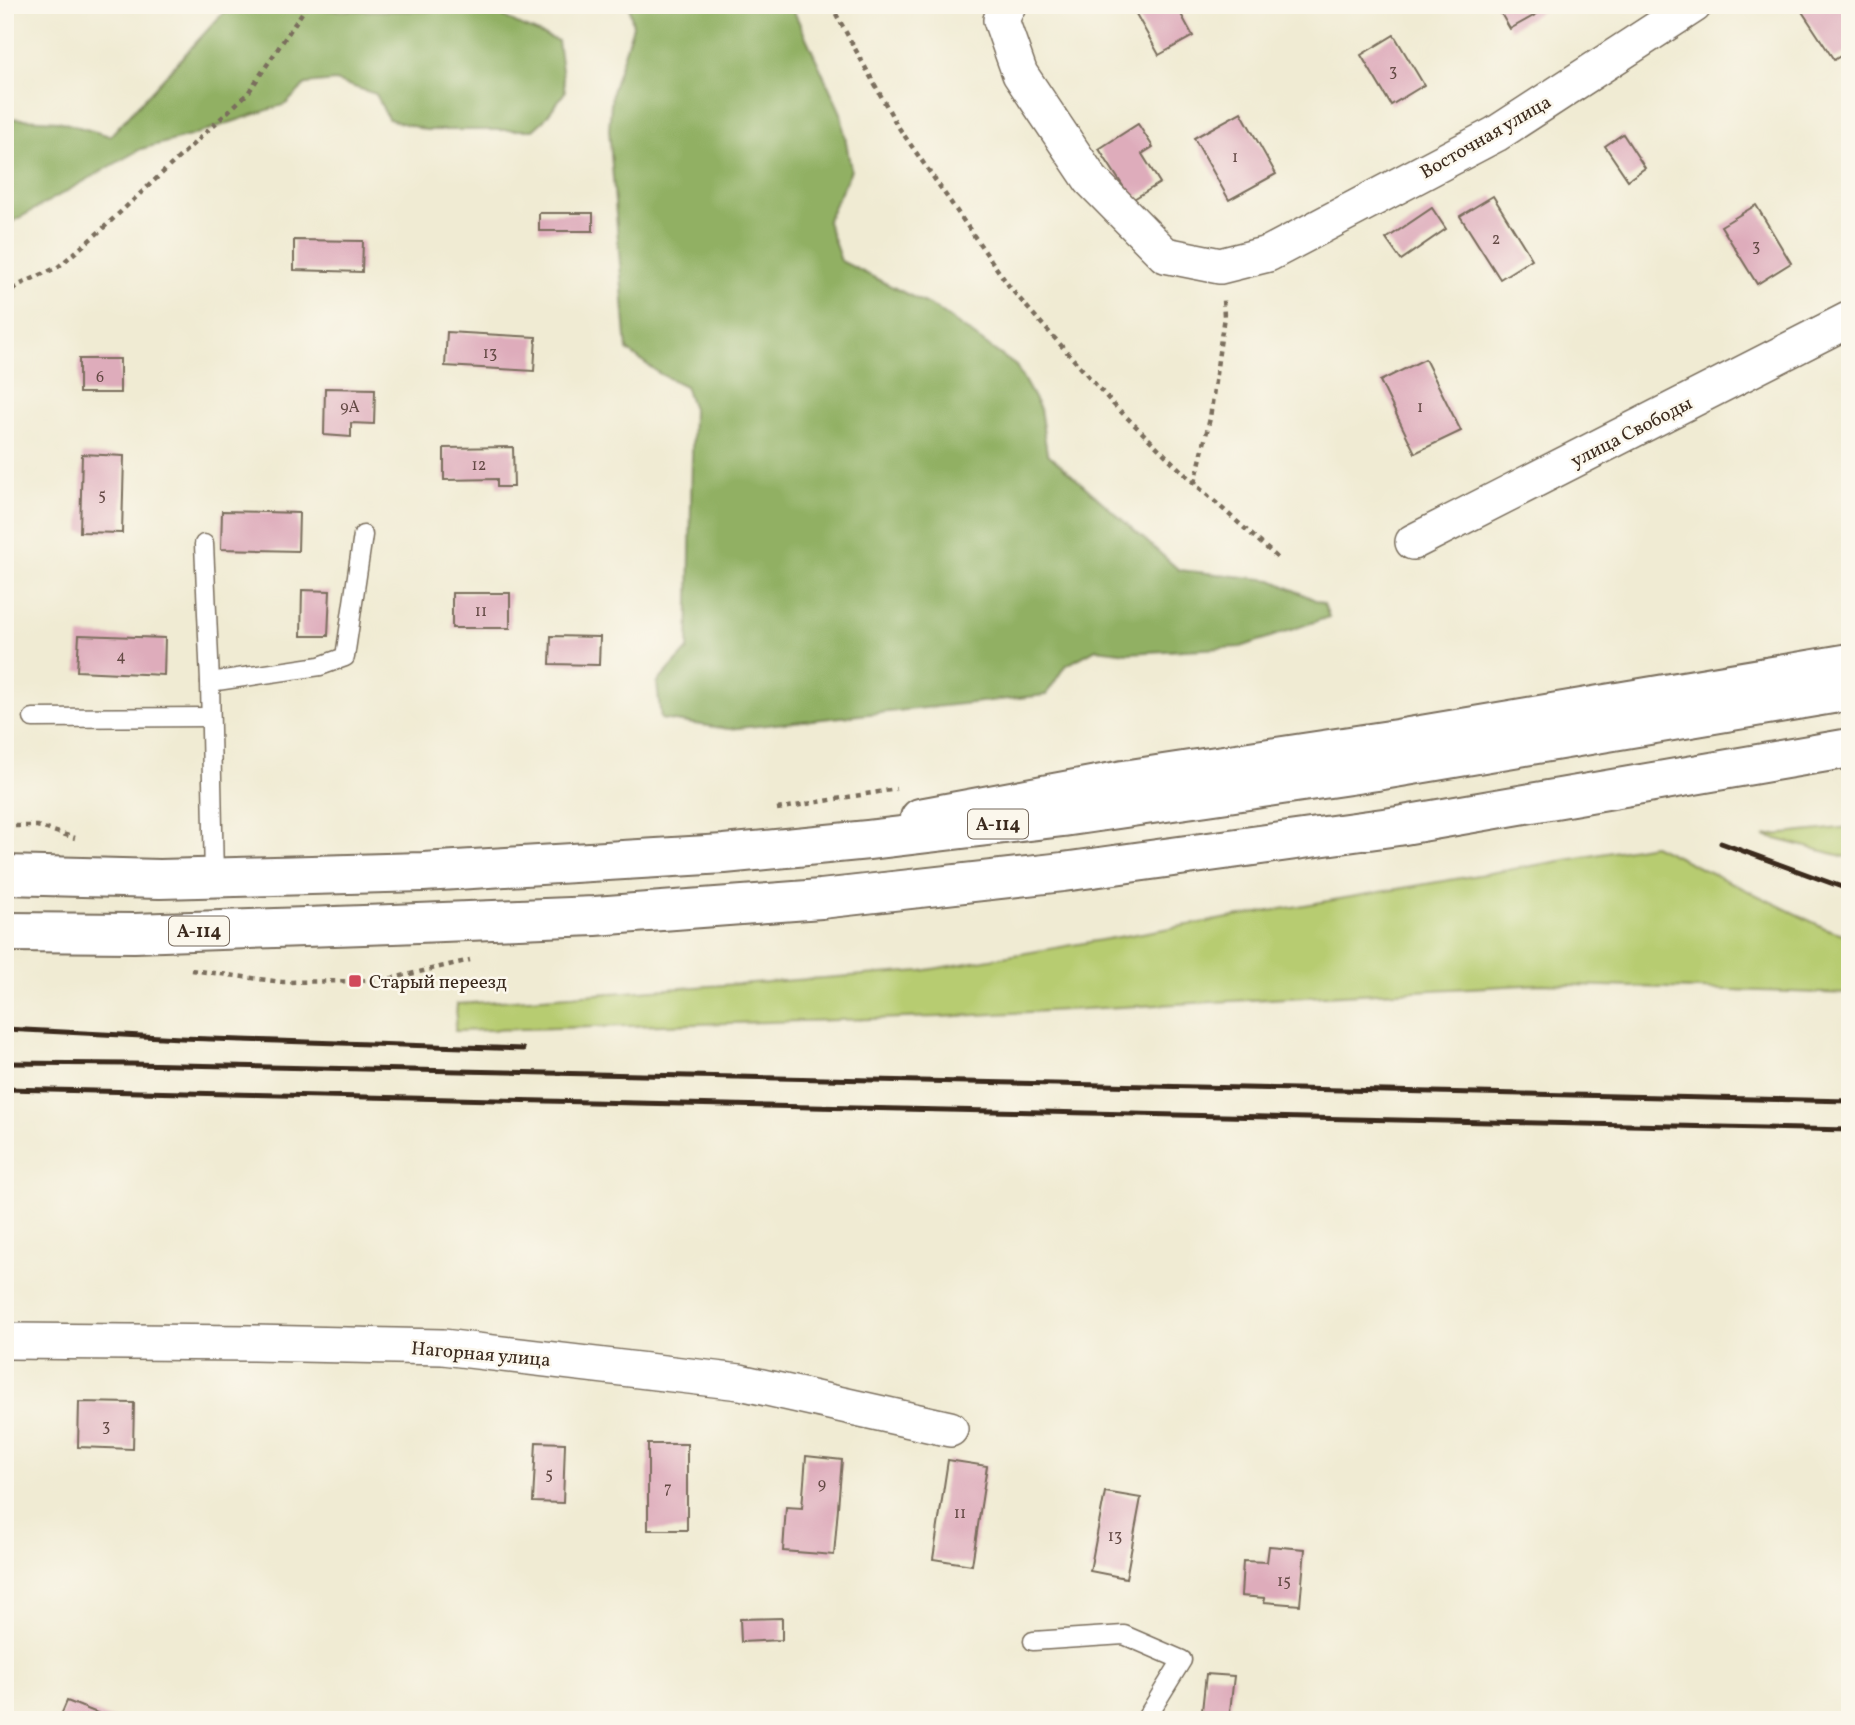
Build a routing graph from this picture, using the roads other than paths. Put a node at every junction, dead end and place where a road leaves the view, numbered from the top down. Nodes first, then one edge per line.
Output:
1 (1008, 5) edge
2 (1694, 5) edge
3 (1850, 319) edge
4 (363, 535) dead end
5 (1413, 542) dead end
6 (204, 544) dead end
7 (1850, 663) edge
8 (210, 682) junction
9 (1850, 691) edge
10 (210, 717) junction
11 (33, 718) dead end
12 (1850, 748) edge
13 (724, 854) junction
14 (5, 875) edge
15 (214, 878) junction
16 (5, 932) edge
17 (5, 1341) edge
18 (950, 1429) dead end
19 (1033, 1641) dead end
20 (1145, 1720) edge

1 - 2 street, Восточная улица
3 - 5 street, улица Свободы
4 - 8 lane
6 - 8 lane
7 - 13 main road
8 - 10 lane
9 - 13 main road, А-114
10 - 11 lane
10 - 15 lane
12 - 16 main road, А-114
13 - 15 main road, А-114
14 - 15 main road, А-114
17 - 18 street, Нагорная улица
19 - 20 lane

